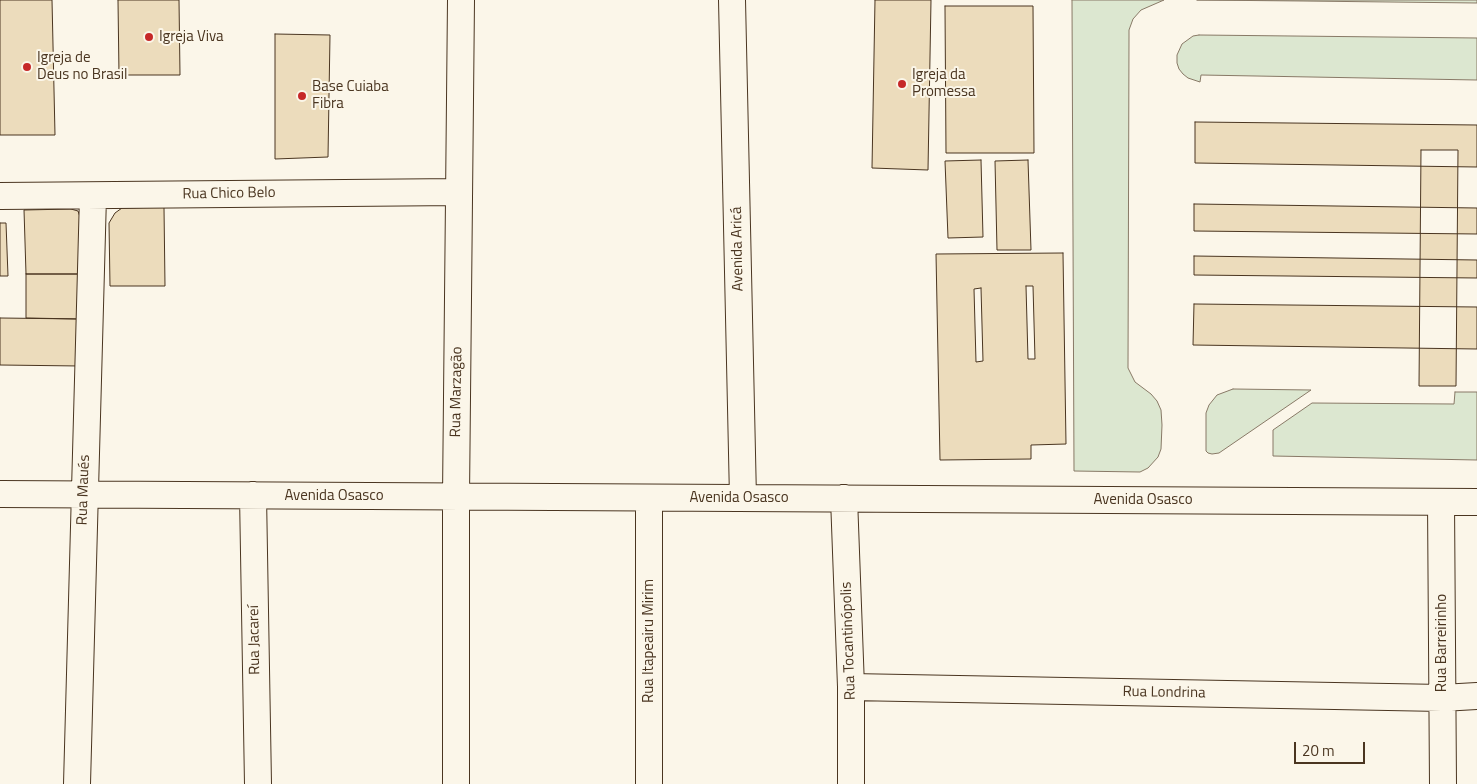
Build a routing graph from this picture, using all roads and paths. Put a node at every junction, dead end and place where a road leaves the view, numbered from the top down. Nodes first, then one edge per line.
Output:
1 (461, 0) edge
2 (732, 0) edge
3 (459, 192) junction
4 (0, 196) edge
5 (93, 196) junction
6 (0, 494) edge
7 (84, 494) junction
8 (253, 495) junction
9 (456, 496) junction
10 (649, 498) junction
11 (743, 498) junction
12 (844, 498) junction
13 (1441, 502) junction
14 (1477, 502) edge
15 (851, 687) junction
16 (1477, 696) edge
17 (1442, 698) junction
18 (78, 784) edge
19 (258, 784) edge
20 (456, 784) edge
21 (649, 784) edge
22 (851, 784) edge
23 (1443, 784) edge

1 - 3 street, Rua Marzagão
2 - 11 street, Avenida Aricá
3 - 5 street, Rua Chico Belo
3 - 9 street, Rua Marzagão
4 - 5 street, Rua Chico Belo
5 - 7 street, Rua Maués
6 - 7 street, Avenida Osasco
7 - 8 street, Avenida Osasco
7 - 18 street, Rua Maués
8 - 9 street, Avenida Osasco
8 - 19 street, Rua Jacareí
9 - 10 street, Avenida Osasco
9 - 20 street, Rua Marzagão
10 - 11 street, Avenida Osasco
10 - 21 street, Rua Itapeairu Mirim
11 - 12 street, Avenida Osasco
12 - 13 street, Avenida Osasco
12 - 15 street, Rua Tocantinópolis
13 - 14 street, Avenida Osasco
13 - 17 street, Rua Barreirinho
15 - 17 street, Rua Londrina
15 - 22 street, Rua Tocantinópolis
16 - 17 street, Rua Londrina
17 - 23 street, Rua Barreirinho

